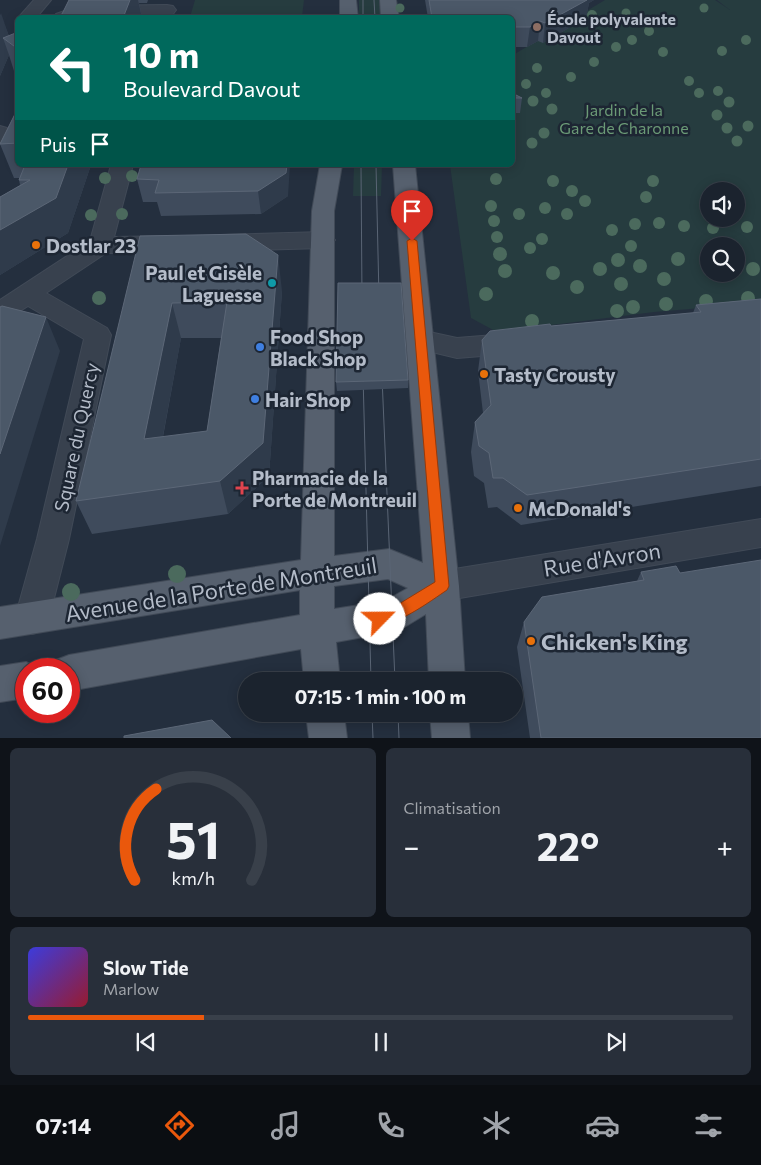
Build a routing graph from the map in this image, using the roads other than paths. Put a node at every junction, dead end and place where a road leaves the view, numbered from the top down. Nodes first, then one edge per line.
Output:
1 (42, 0) edge
2 (348, 0) edge
3 (388, 0) edge
4 (74, 6) edge
5 (168, 9) edge
6 (29, 15) edge
7 (65, 15) edge
8 (349, 15) edge
9 (390, 15) edge
10 (0, 132) edge
11 (15, 143) edge
12 (15, 146) edge
13 (0, 154) edge
14 (121, 167) edge
15 (331, 167) edge
16 (404, 167) edge
17 (323, 240) junction
18 (101, 245) junction
19 (27, 294) junction
20 (0, 312) edge
21 (420, 340) junction
22 (545, 340) edge
23 (761, 533) edge
24 (318, 573) junction
25 (442, 586) junction
26 (16, 621) edge
27 (317, 630) junction
28 (80, 670) edge
29 (321, 672) edge
30 (447, 672) edge
31 (15, 682) edge
32 (0, 684) edge
33 (326, 722) edge
34 (450, 722) edge
35 (328, 738) edge
36 (451, 738) edge

1 - 6 street
2 - 8 main road
3 - 9 main road
4 - 5 street
4 - 7 street
10 - 11 street
12 - 13 street
14 - 18 street
15 - 17 main road
16 - 21 main road
17 - 18 street
17 - 24 main road
18 - 19 street
19 - 20 street
19 - 26 street, Square du Quercy
21 - 22 street
21 - 25 main road
23 - 25 street, Rue d'Avron
24 - 25 main road, Avenue de la Porte de Montreuil
24 - 26 main road, Avenue de la Porte de Montreuil
24 - 27 main road
25 - 27 main road
25 - 30 main road
27 - 28 main road
27 - 29 main road
31 - 32 main road
33 - 35 main road
34 - 36 main road

